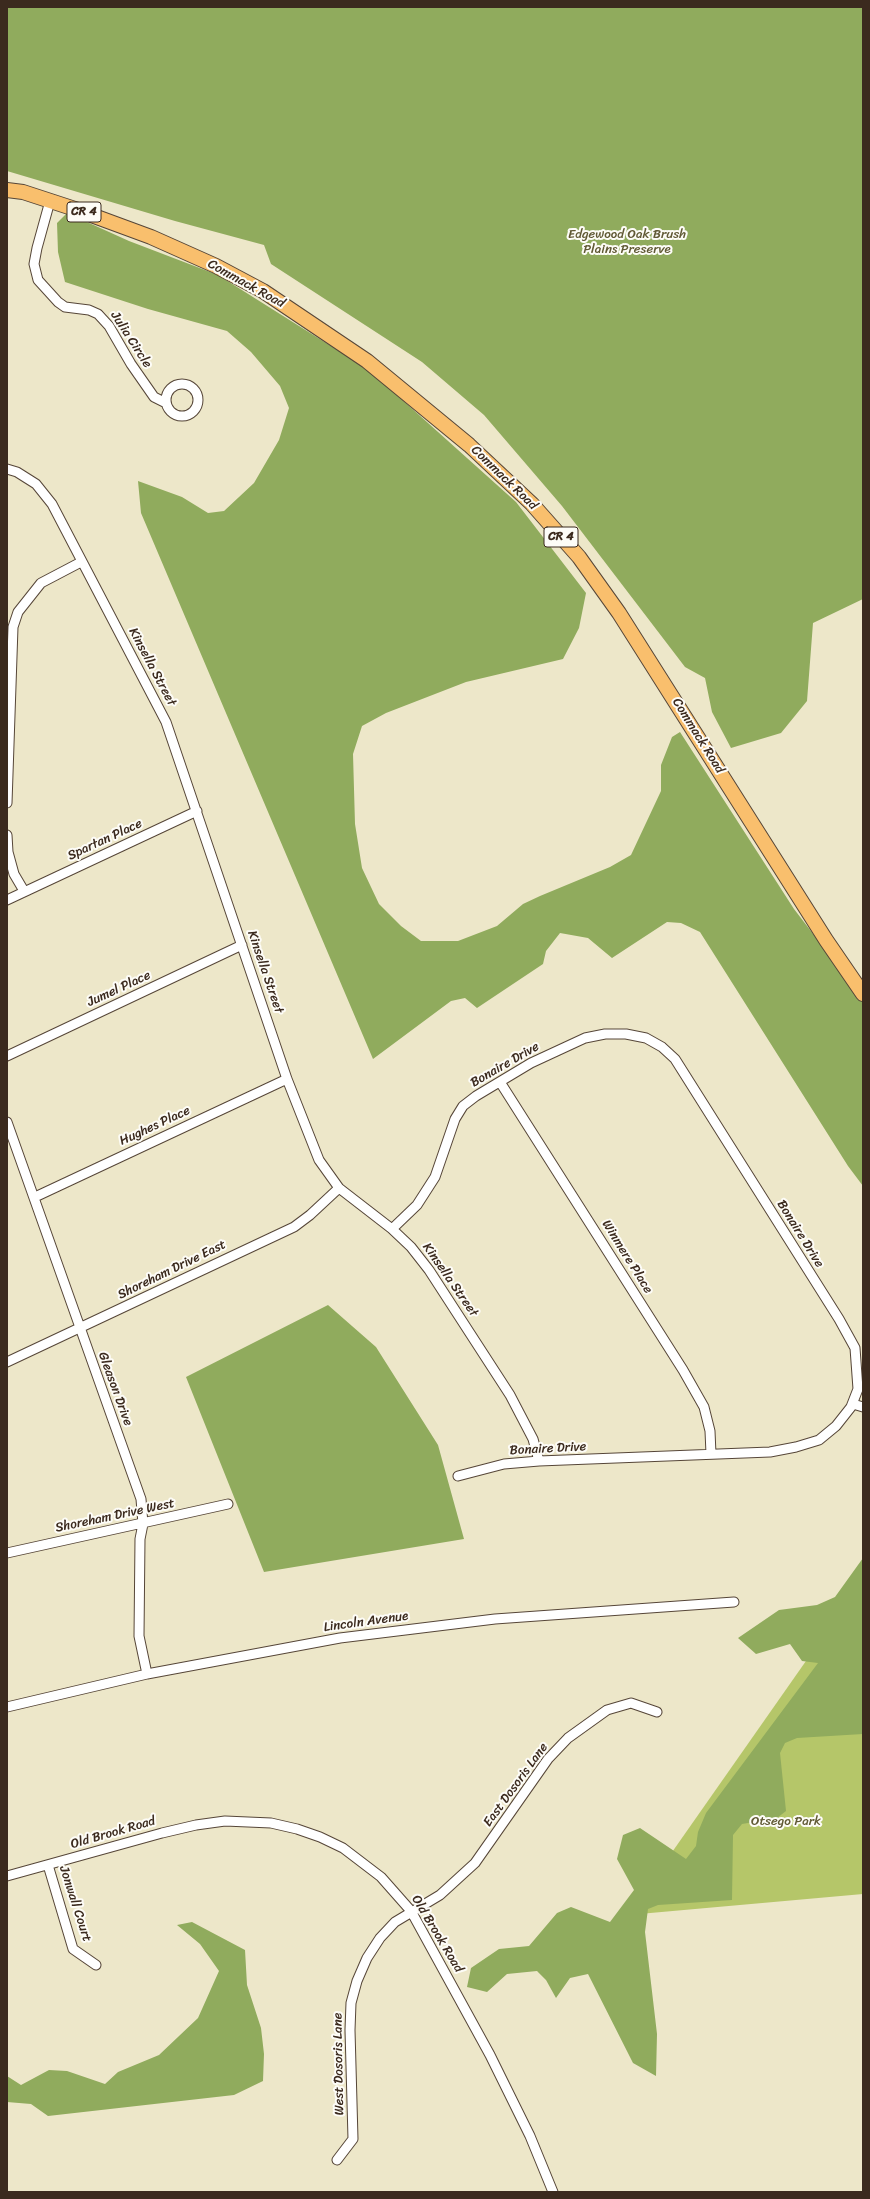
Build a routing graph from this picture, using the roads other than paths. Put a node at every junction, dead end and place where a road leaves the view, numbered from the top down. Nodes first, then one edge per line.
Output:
1 (7, 190) edge
2 (50, 201) junction
3 (166, 403) dead end
4 (7, 469) edge
5 (81, 562) junction
6 (7, 803) edge
7 (197, 811) junction
8 (7, 835) edge
9 (24, 891) junction
10 (7, 900) edge
11 (242, 945) junction
12 (863, 994) edge
13 (7, 1056) edge
14 (287, 1079) junction
15 (500, 1082) junction
16 (7, 1122) edge
17 (340, 1188) junction
18 (35, 1197) junction
19 (392, 1229) junction
20 (80, 1329) junction
21 (7, 1362) edge
22 (853, 1404) junction
23 (863, 1407) edge
24 (711, 1454) junction
25 (539, 1461) junction
26 (458, 1476) dead end
27 (228, 1504) dead end
28 (143, 1524) junction
29 (7, 1553) edge
30 (734, 1602) dead end
31 (147, 1674) junction
32 (7, 1708) edge
33 (657, 1712) dead end
34 (48, 1865) junction
35 (7, 1876) edge
36 (411, 1911) junction
37 (96, 1965) dead end
38 (337, 2160) dead end
39 (553, 2192) edge

1 - 2 main road, Commack Road / CR 4
2 - 3 street, Julia Circle
2 - 12 main road, Commack Road / CR 4
4 - 5 street, Kinsella Street
5 - 6 street
5 - 7 street, Kinsella Street
7 - 9 street, Spartan Place
7 - 11 street, Kinsella Street
8 - 9 street
9 - 10 street, Spartan Place
11 - 13 street, Jumel Place
11 - 14 street, Kinsella Street
14 - 17 street, Kinsella Street
14 - 18 street, Hughes Place
15 - 19 street, Bonaire Drive
15 - 22 street, Bonaire Drive
15 - 24 street, Winmere Place
16 - 18 street, Gleason Drive
17 - 19 street, Kinsella Street
17 - 20 street, Shoreham Drive East
18 - 20 street, Gleason Drive
19 - 25 street, Kinsella Street
20 - 21 street, Shoreham Drive East
20 - 28 street, Gleason Drive
22 - 23 street
22 - 24 street, Bonaire Drive
24 - 25 street, Bonaire Drive
25 - 26 street, Bonaire Drive
27 - 28 street, Shoreham Drive West
28 - 29 street, Shoreham Drive West
28 - 31 street, Gleason Drive
30 - 31 street, Lincoln Avenue
31 - 32 street, Lincoln Avenue
33 - 36 street, East Dosoris Lane
34 - 35 street, Old Brook Road
34 - 36 street, Old Brook Road
34 - 37 street, Jonwall Court
36 - 38 street, West Dosoris Lane
36 - 39 street, Old Brook Road

